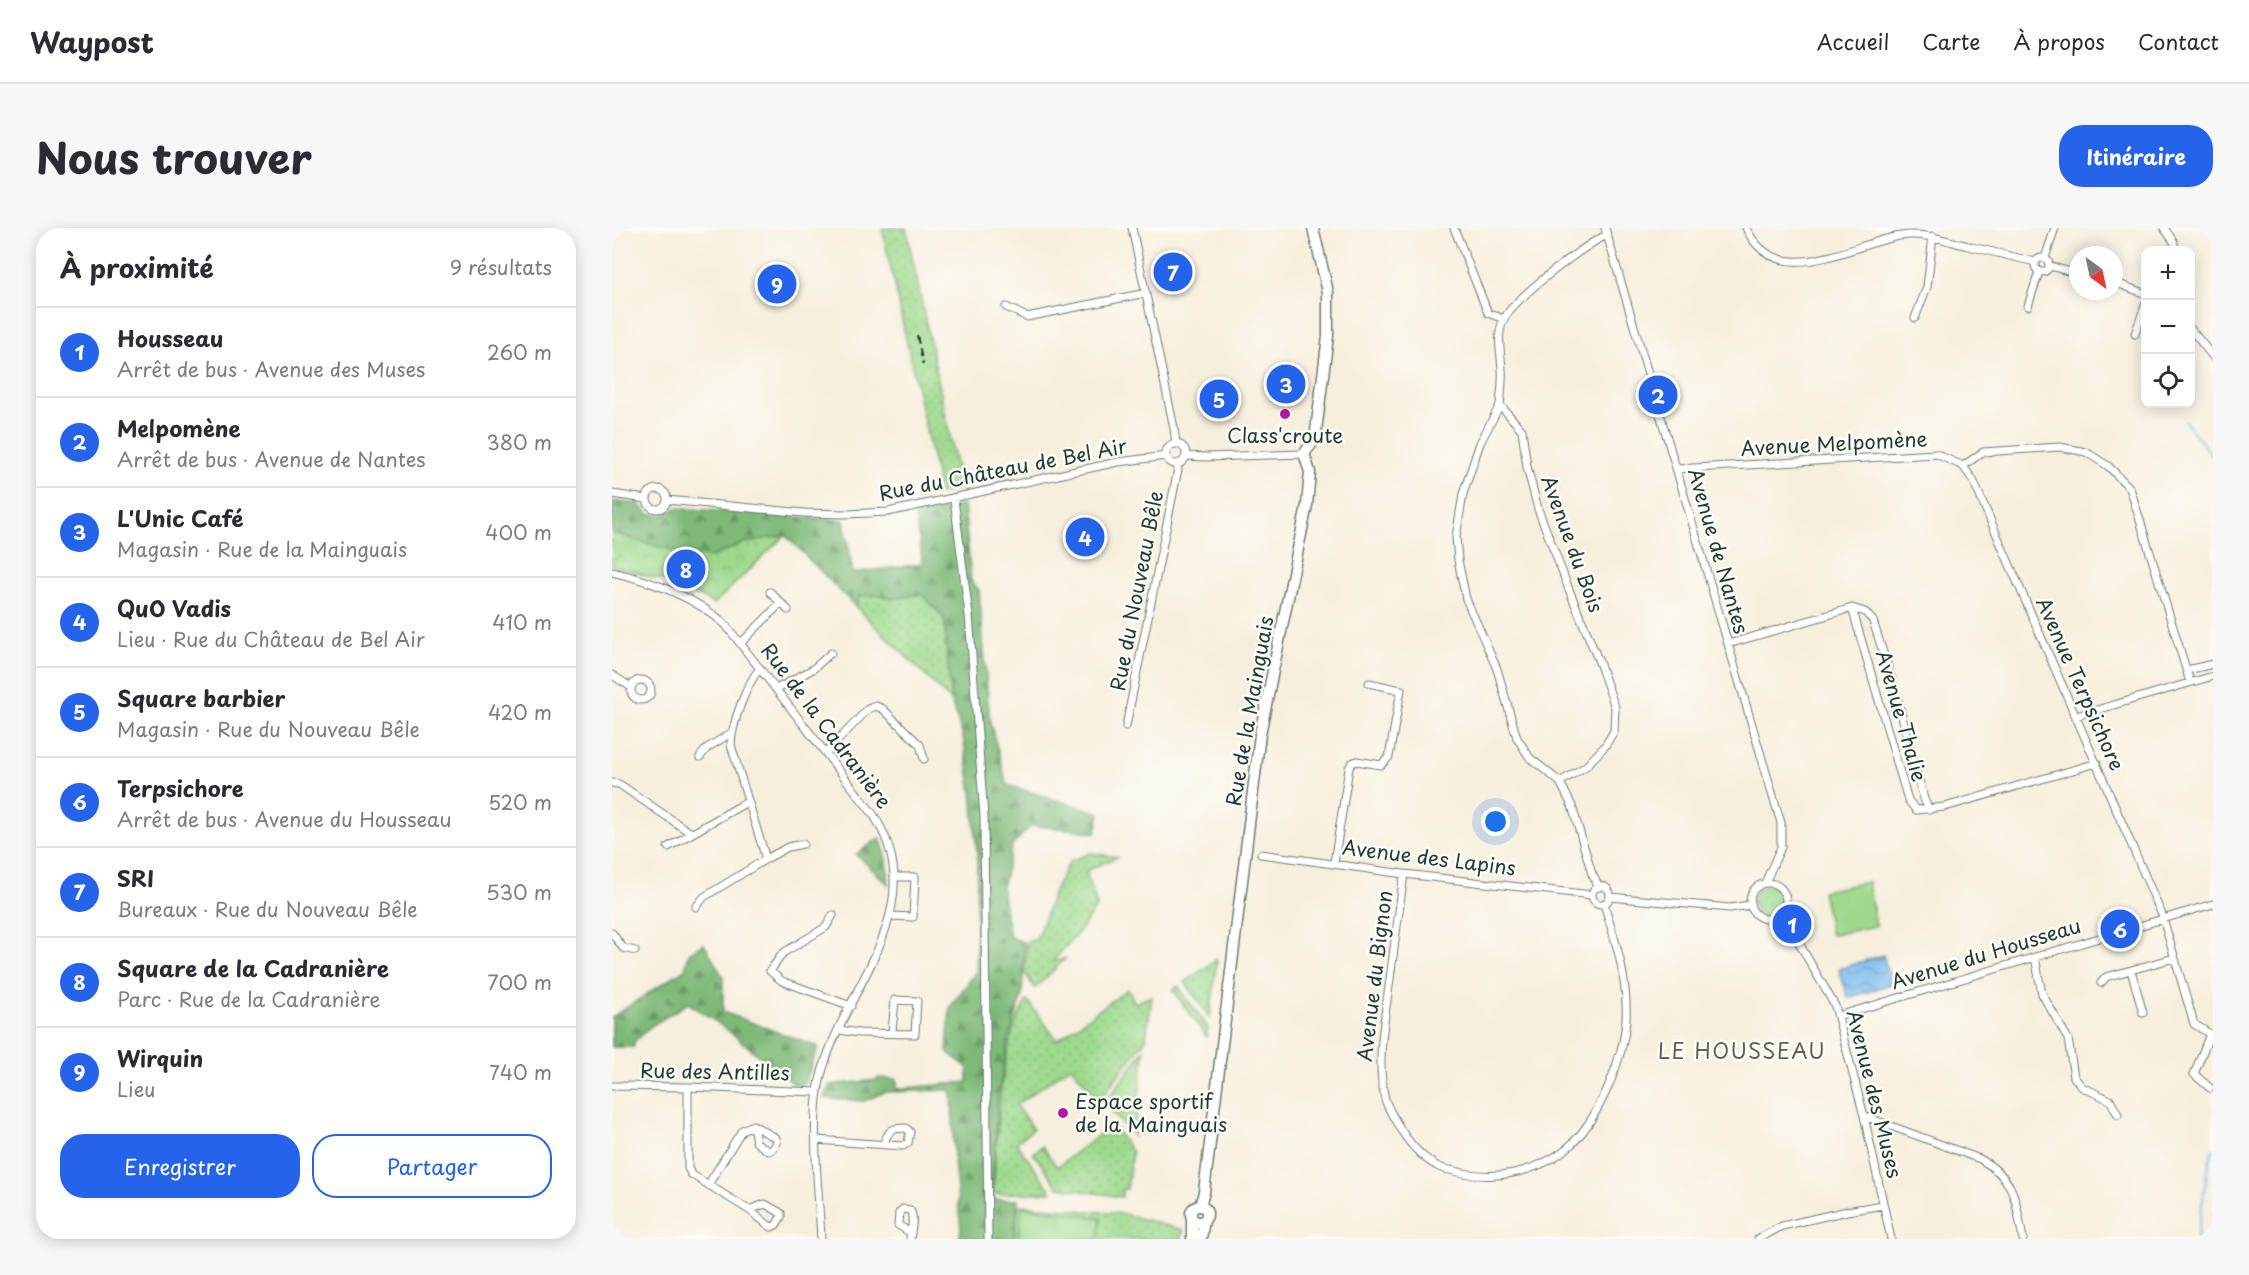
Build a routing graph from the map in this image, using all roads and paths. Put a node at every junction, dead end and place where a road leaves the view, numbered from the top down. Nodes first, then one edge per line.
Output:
1 (1132, 228) edge
2 (1313, 228) edge
3 (1454, 228) edge
4 (1746, 228) edge
5 (2055, 228) edge
6 (2164, 228) edge
7 (1606, 231) edge
8 (1933, 237) junction
9 (2174, 246) edge
10 (2045, 258) junction
11 (2035, 262) junction
12 (2050, 266) junction
13 (2069, 271) edge
14 (2039, 272) junction
15 (2123, 285) edge
16 (2141, 292) edge
17 (1146, 293) junction
18 (2028, 306) dead end
19 (1006, 307) dead end
20 (2141, 315) edge
21 (1915, 318) dead end
22 (1504, 319) junction
23 (2195, 333) edge
24 (2135, 334) dead end
25 (2212, 352) edge
26 (1500, 405) junction
27 (1176, 444) junction
28 (1304, 454) junction
29 (1166, 456) junction
30 (1186, 456) junction
31 (1176, 464) junction
32 (1963, 466) junction
33 (1677, 469) junction
34 (612, 494) edge
35 (646, 499) junction
36 (954, 499) junction
37 (667, 500) junction
38 (612, 572) edge
39 (770, 592) dead end
40 (781, 603) junction
41 (1852, 608) junction
42 (788, 610) dead end
43 (741, 643) junction
44 (1728, 644) junction
45 (831, 653) dead end
46 (2213, 664) edge
47 (760, 668) junction
48 (2187, 670) junction
49 (612, 675) edge
50 (2213, 676) edge
51 (2190, 682) junction
52 (1369, 683) dead end
53 (632, 687) dead end
54 (776, 689) junction
55 (2076, 716) junction
56 (1126, 726) dead end
57 (731, 734) junction
58 (826, 753) junction
59 (700, 757) dead end
60 (924, 759) dead end
61 (2097, 763) junction
62 (1560, 782) junction
63 (612, 783) edge
64 (747, 802) junction
65 (1929, 810) junction
66 (691, 833) junction
67 (803, 844) dead end
68 (668, 847) dead end
69 (1261, 854) dead end
70 (766, 859) junction
71 (1334, 863) junction
72 (1404, 874) junction
73 (895, 877) junction
74 (1765, 883) junction
75 (1599, 887) junction
76 (1592, 895) junction
77 (1610, 897) junction
78 (1604, 904) junction
79 (2213, 904) edge
80 (1750, 905) junction
81 (696, 907) dead end
82 (1784, 908) junction
83 (833, 915) dead end
84 (891, 916) junction
85 (2164, 918) junction
86 (1769, 919) junction
87 (1792, 931) junction
88 (612, 933) edge
89 (635, 951) dead end
90 (2035, 957) junction
91 (2174, 958) junction
92 (2131, 970) junction
93 (2101, 983) dead end
94 (850, 1006) junction
95 (2143, 1013) dead end
96 (1838, 1016) junction
97 (839, 1030) junction
98 (892, 1032) junction
99 (2211, 1035) edge
100 (612, 1086) edge
101 (688, 1087) junction
102 (2210, 1088) dead end
103 (817, 1092) junction
104 (2118, 1115) dead end
105 (1864, 1116) junction
106 (753, 1125) dead end
107 (816, 1140) junction
108 (884, 1143) dead end
109 (708, 1185) junction
110 (1883, 1205) junction
111 (1200, 1206) junction
112 (749, 1210) dead end
113 (1192, 1218) junction
114 (1204, 1220) junction
115 (821, 1239) edge
116 (988, 1239) edge
117 (1192, 1239) edge
118 (1201, 1239) edge
119 (1758, 1239) edge
120 (1891, 1239) edge
121 (2023, 1239) edge

1 - 17 street
2 - 28 street
3 - 22 street
4 - 8 street
5 - 10 street
6 - 9 street
7 - 22 street
7 - 33 street, Avenue de Nantes
8 - 11 street
8 - 21 street
10 - 11 street
10 - 12 street
11 - 14 street
12 - 13 street
12 - 14 street
14 - 18 street
15 - 16 street
17 - 19 street
17 - 27 street
20 - 24 street
22 - 26 street
23 - 25 street
26 - 62 street
26 - 62 street, Avenue du Bois
27 - 29 street
27 - 30 street
28 - 30 street
28 - 111 street, Rue de la Mainguais
29 - 31 street
29 - 36 street, Rue du Château de Bel Air
30 - 31 street
31 - 56 street, Rue du Nouveau Bêle
32 - 33 street, Avenue Melpomène
32 - 48 street
32 - 55 street, Avenue Terpsichore
33 - 44 street, Avenue de Nantes
34 - 35 street
35 - 37 street
35 - 37 street
36 - 37 street, Rue du Château de Bel Air
36 - 116 street
38 - 43 street, Rue de la Cadranière
39 - 40 street
40 - 42 street
40 - 43 street
41 - 44 street
41 - 65 street
41 - 65 street, Avenue Thalie
43 - 47 street, Rue de la Cadranière
44 - 74 street, Avenue de Nantes
45 - 54 street
46 - 48 street
47 - 54 street, Rue de la Cadranière
47 - 57 street
48 - 51 street
49 - 53 street
50 - 51 street
51 - 55 street
52 - 71 street
54 - 58 street, Rue de la Cadranière
55 - 61 street, Avenue Terpsichore
57 - 59 street
57 - 64 street
58 - 60 street
58 - 73 street, Rue de la Cadranière
61 - 65 street
61 - 85 street, Avenue Terpsichore
62 - 75 street
63 - 66 street
64 - 66 street
64 - 70 street
66 - 68 street
67 - 70 street
69 - 71 street, Avenue des Lapins
70 - 81 street
71 - 72 street, Avenue des Lapins
72 - 76 street, Avenue des Lapins
72 - 78 street, Avenue du Bignon
73 - 84 street, Rue de la Cadranière
73 - 84 street
74 - 80 street
74 - 82 street
75 - 76 street
75 - 77 street
76 - 78 street
77 - 78 street
77 - 80 street
79 - 85 street, Avenue du Housseau
80 - 86 street
82 - 86 street
82 - 87 street, Avenue des Muses
83 - 94 street
84 - 94 street, Rue de la Cadranière
85 - 90 street, Avenue du Housseau
85 - 91 street, Avenue Terpsichore
86 - 87 street
87 - 96 street, Avenue des Muses
88 - 89 street
90 - 96 street, Avenue du Housseau
90 - 104 street
91 - 92 street
91 - 99 street, Avenue Terpsichore
92 - 93 street
92 - 95 street
94 - 97 street, Rue de la Cadranière
96 - 105 street, Avenue des Muses
97 - 98 street
97 - 103 street, Rue de la Cadranière
98 - 98 street
99 - 102 street
100 - 101 street, Rue des Antilles
101 - 103 street, Rue des Antilles
101 - 109 street
103 - 107 street, Rue de la Cadranière
105 - 110 street, Avenue des Muses
105 - 121 street
106 - 109 street
107 - 108 street
107 - 115 street, Rue de la Cadranière
109 - 112 street
110 - 119 street
110 - 120 street, Avenue des Muses
111 - 113 street
111 - 114 street
113 - 114 street
113 - 117 street
114 - 118 street

